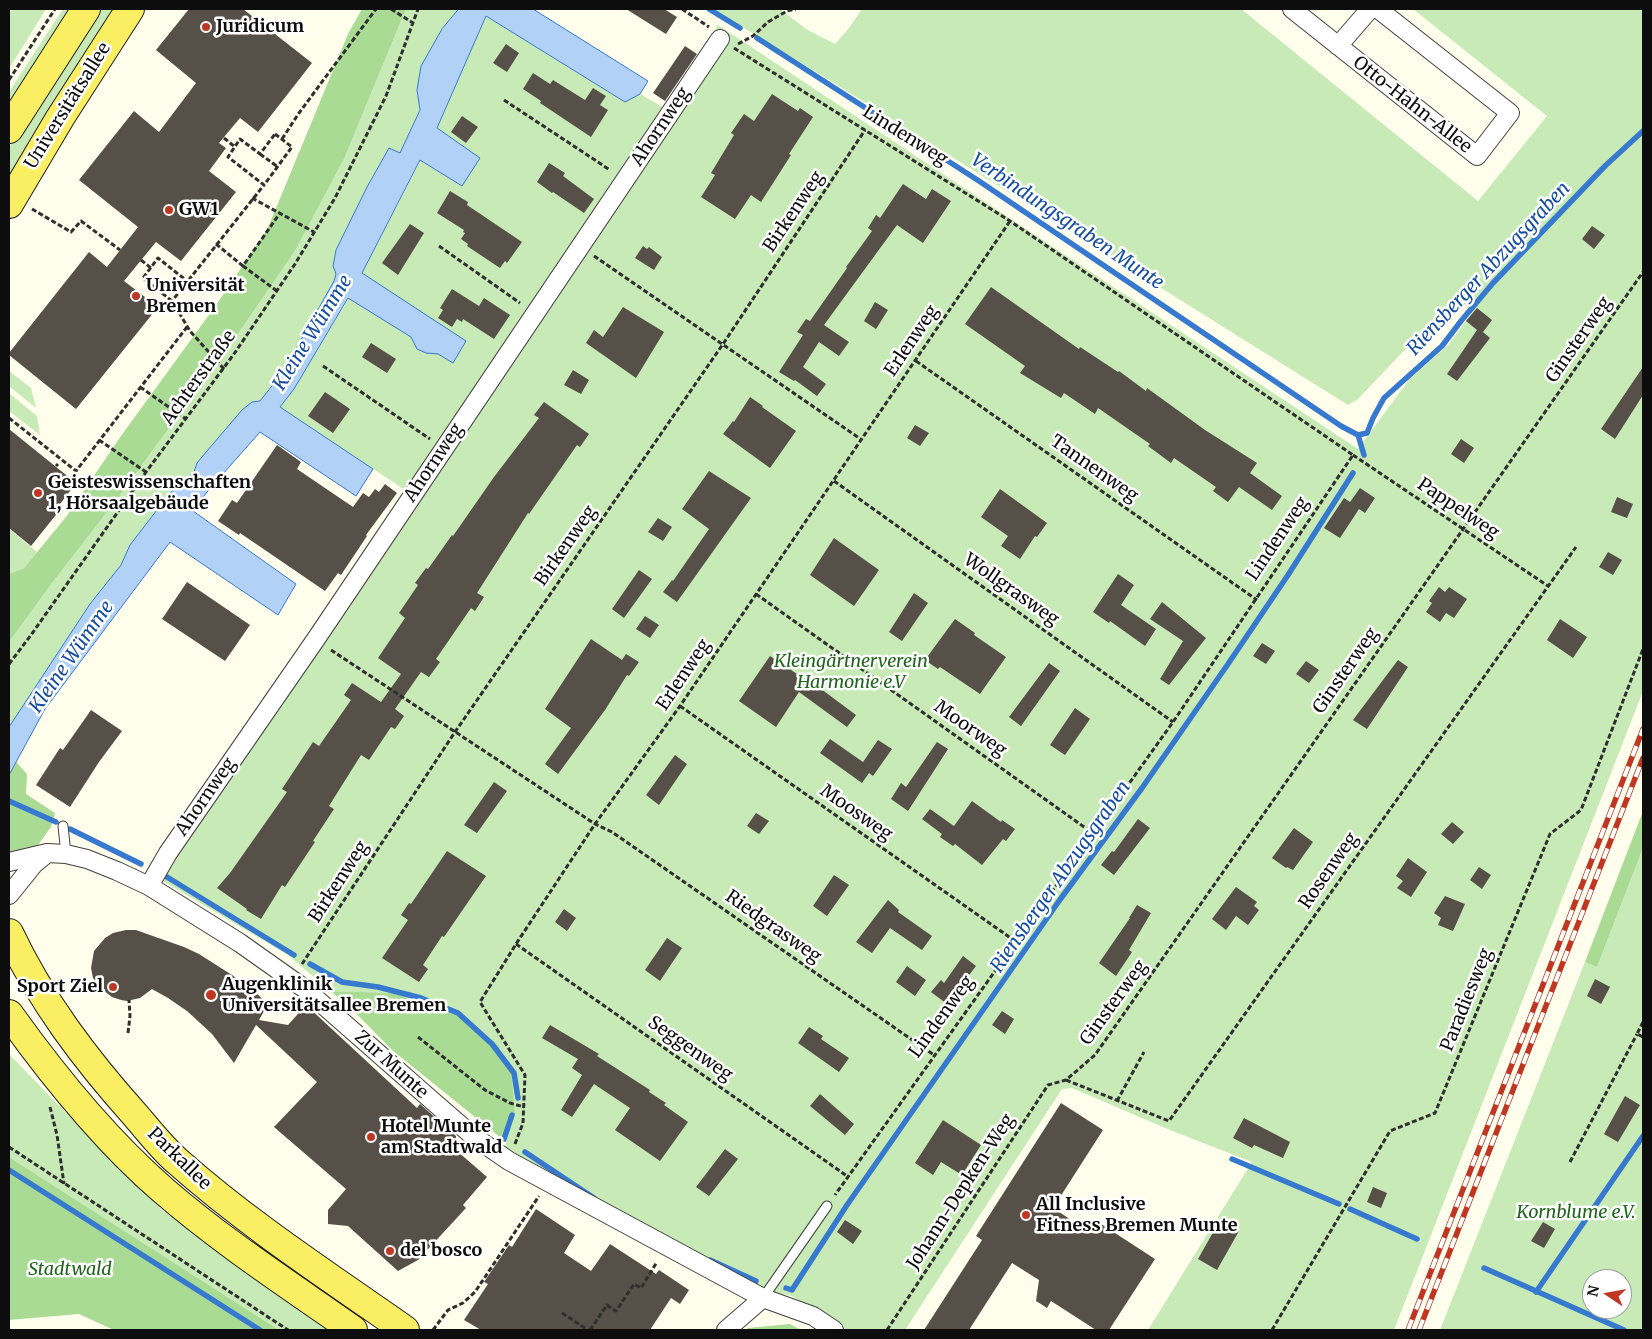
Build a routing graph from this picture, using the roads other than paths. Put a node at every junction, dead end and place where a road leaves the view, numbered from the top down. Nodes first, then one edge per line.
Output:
1 (86, 9) edge
2 (130, 9) edge
3 (1292, 9) edge
4 (1370, 9) edge
5 (1378, 9) edge
6 (727, 43) road end
7 (1338, 46) junction
8 (9, 129) edge
9 (11, 201) edge
10 (63, 826) dead end
11 (47, 854) junction
12 (66, 854) junction
13 (9, 862) edge
14 (149, 886) junction
15 (9, 895) edge
16 (9, 933) edge
17 (9, 1014) edge
18 (827, 1206) road end
19 (763, 1298) junction
20 (353, 1330) edge
21 (405, 1330) edge
22 (726, 1330) edge
23 (834, 1330) edge

1 - 8 main road, Universitätsallee
2 - 9 main road, Universitätsallee
3 - 7 street, Otto-Hahn-Allee
4 - 7 street
5 - 7 street, Otto-Hahn-Allee
6 - 14 street, Ahornweg
10 - 12 lane
11 - 12 street, Zur Munte
11 - 13 street, Zur Munte
11 - 15 street
12 - 14 street, Zur Munte
14 - 19 street, Zur Munte
16 - 21 main road, Parkallee
17 - 20 main road, Parkallee
18 - 19 lane
19 - 22 street
19 - 23 street, Zur Munte

